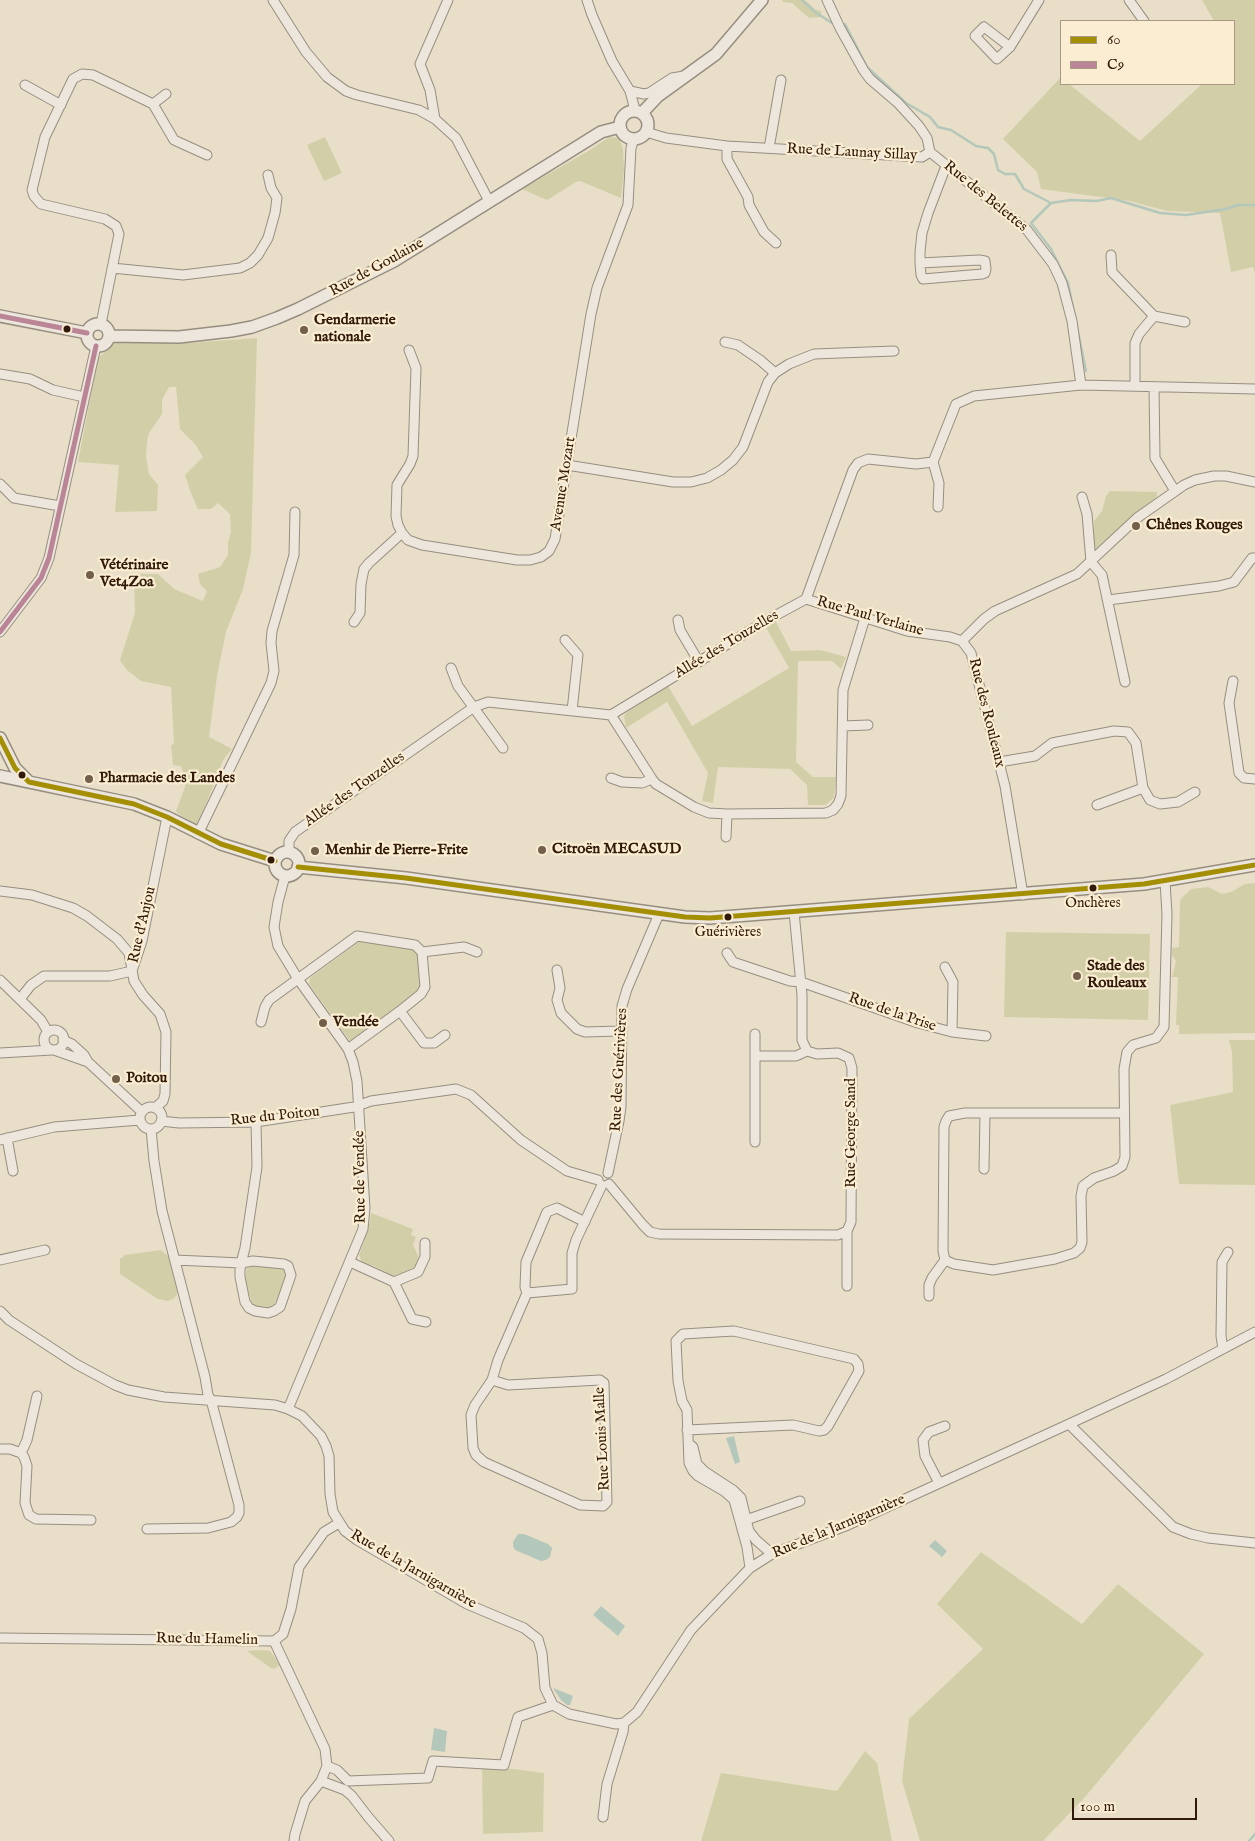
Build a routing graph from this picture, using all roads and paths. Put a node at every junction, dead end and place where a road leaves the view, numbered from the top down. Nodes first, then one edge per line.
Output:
1 (273, 0) edge
2 (448, 0) edge
3 (587, 0) edge
4 (762, 0) edge
5 (827, 0) edge
6 (1039, 0) edge
7 (1130, 0) edge
8 (1143, 20) edge
9 (1010, 47) dead end
10 (689, 75) junction
11 (781, 80) dead end
12 (25, 85) dead end
13 (630, 91) junction
14 (166, 94) dead end
15 (153, 104) junction
16 (61, 105) junction
17 (639, 112) junction
18 (435, 118) junction
19 (620, 127) junction
20 (646, 132) junction
21 (634, 139) junction
22 (727, 146) junction
23 (768, 148) junction
24 (930, 152) junction
25 (207, 155) dead end
26 (946, 166) junction
27 (268, 175) dead end
28 (489, 201) junction
29 (776, 243) dead end
30 (1111, 255) dead end
31 (920, 263) junction
32 (112, 268) junction
33 (0, 316) edge
34 (1154, 316) junction
35 (1185, 322) dead end
36 (101, 324) junction
37 (87, 333) junction
38 (109, 336) junction
39 (725, 342) dead end
40 (96, 346) junction
41 (409, 350) dead end
42 (894, 351) dead end
43 (775, 373) junction
44 (0, 374) edge
45 (1081, 385) junction
46 (1135, 386) junction
47 (1154, 387) junction
48 (1255, 389) edge
49 (84, 397) junction
50 (933, 462) junction
51 (567, 465) junction
52 (1255, 482) edge
53 (0, 484) edge
54 (1175, 491) junction
55 (1082, 497) dead end
56 (60, 506) junction
57 (938, 507) dead end
58 (295, 512) dead end
59 (402, 534) junction
60 (1255, 558) edge
61 (1091, 562) junction
62 (806, 599) junction
63 (1108, 600) junction
64 (865, 618) junction
65 (678, 620) dead end
66 (354, 622) dead end
67 (0, 632) edge
68 (565, 640) dead end
69 (962, 640) junction
70 (699, 662) junction
71 (452, 668) dead end
72 (1233, 681) dead end
73 (1125, 682) dead end
74 (474, 707) junction
75 (572, 711) junction
76 (611, 715) junction
77 (868, 725) dead end
78 (843, 726) junction
79 (0, 738) edge
80 (503, 748) dead end
81 (10, 756) junction
82 (999, 762) junction
83 (0, 776) edge
84 (611, 778) dead end
85 (652, 779) junction
86 (1255, 779) edge
87 (29, 782) junction
88 (1143, 788) junction
89 (1195, 792) dead end
90 (1097, 805) dead end
91 (727, 814) junction
92 (167, 817) junction
93 (198, 834) junction
94 (726, 837) dead end
95 (289, 852) junction
96 (275, 862) junction
97 (1255, 865) edge
98 (298, 867) junction
99 (285, 876) junction
100 (1165, 881) junction
101 (0, 891) edge
102 (1023, 895) junction
103 (794, 912) junction
104 (659, 914) junction
105 (422, 952) junction
106 (477, 952) dead end
107 (727, 953) dead end
108 (945, 967) dead end
109 (557, 970) dead end
110 (132, 972) junction
111 (298, 979) junction
112 (0, 980) edge
113 (801, 982) junction
114 (20, 999) junction
115 (400, 1011) junction
116 (261, 1022) dead end
117 (620, 1031) junction
118 (952, 1032) junction
119 (755, 1034) dead end
120 (46, 1035) junction
121 (445, 1035) dead end
122 (986, 1036) dead end
123 (64, 1040) junction
124 (348, 1048) junction
125 (32, 1050) junction
126 (53, 1050) junction
127 (808, 1051) junction
128 (0, 1053) edge
129 (755, 1056) junction
130 (88, 1062) junction
131 (358, 1106) junction
132 (155, 1108) junction
133 (985, 1113) junction
134 (1124, 1113) junction
135 (141, 1116) junction
136 (161, 1121) junction
137 (256, 1122) junction
138 (151, 1129) junction
139 (3, 1139) edge
140 (754, 1142) dead end
141 (984, 1169) dead end
142 (13, 1172) dead end
143 (603, 1183) junction
144 (585, 1222) junction
145 (847, 1230) junction
146 (425, 1242) dead end
147 (45, 1250) dead end
148 (1228, 1252) dead end
149 (0, 1260) edge
150 (175, 1260) junction
151 (945, 1260) junction
152 (350, 1262) junction
153 (241, 1263) junction
154 (394, 1282) junction
155 (847, 1286) dead end
156 (527, 1294) junction
157 (929, 1296) dead end
158 (0, 1311) edge
159 (426, 1322) dead end
160 (1255, 1332) edge
161 (1223, 1349) junction
162 (492, 1380) junction
163 (37, 1396) dead end
164 (211, 1400) junction
165 (288, 1409) junction
166 (1069, 1424) junction
167 (945, 1426) dead end
168 (688, 1430) junction
169 (689, 1444) junction
170 (0, 1449) edge
171 (21, 1453) junction
172 (939, 1483) junction
173 (800, 1501) dead end
174 (91, 1520) dead end
175 (746, 1520) junction
176 (339, 1523) junction
177 (146, 1529) dead end
178 (1255, 1543) edge
179 (772, 1554) junction
180 (750, 1568) junction
181 (0, 1638) edge
182 (274, 1641) junction
183 (552, 1706) junction
184 (624, 1722) junction
185 (327, 1766) junction
186 (321, 1781) junction
187 (603, 1817) dead end
188 (294, 1841) edge
189 (389, 1841) edge

1 - 18 street
2 - 18 street
3 - 13 street
4 - 10 street
5 - 24 street, Rue de Launay Sillay
6 - 9 street
7 - 8 street
10 - 13 street
10 - 17 street
11 - 23 street
12 - 16 street
13 - 17 street
14 - 15 street
15 - 16 street
15 - 25 street
16 - 32 street
17 - 19 street
17 - 20 street
18 - 28 street
19 - 21 street
19 - 28 street, Rue de Goulaine
20 - 21 street
20 - 22 street, Rue de Launay Sillay
21 - 51 street, Avenue Mozart
22 - 23 street, Rue de Launay Sillay
22 - 29 street
23 - 24 street, Rue de Launay Sillay
24 - 26 street, Rue des Belettes
26 - 31 street
26 - 45 street, Rue des Belettes
27 - 32 street
28 - 38 street, Rue de Goulaine
30 - 34 street
31 - 31 street
32 - 36 street
33 - 37 street
34 - 35 street
34 - 46 street
36 - 37 street
36 - 38 street
37 - 40 street
38 - 40 street
39 - 43 street
40 - 49 street
41 - 59 street
42 - 43 street
43 - 51 street
44 - 49 street
45 - 46 street
45 - 50 street
46 - 47 street
47 - 48 street
47 - 54 street
49 - 56 street
50 - 57 street
50 - 62 street
51 - 59 street, Avenue Mozart
52 - 54 street, Rue des Rouleaux
53 - 56 street
54 - 61 street, Rue des Rouleaux
55 - 61 street
56 - 67 street
58 - 93 street
59 - 66 street
60 - 63 street
61 - 63 street
61 - 69 street, Rue des Rouleaux
62 - 64 street, Rue Paul Verlaine
62 - 70 street, Allée des Touzelles
63 - 73 street
64 - 69 street, Rue Paul Verlaine
64 - 78 street
65 - 70 street
68 - 75 street
69 - 82 street, Rue des Rouleaux
70 - 76 street, Allée des Touzelles
71 - 74 street
72 - 86 street
74 - 75 street, Allée des Touzelles
74 - 80 street
74 - 95 street, Allée des Touzelles
75 - 76 street, Allée des Touzelles
76 - 85 street
77 - 78 street
78 - 91 street
79 - 81 street
81 - 83 street
81 - 87 street
82 - 88 street
82 - 102 street, Rue des Rouleaux
83 - 87 street
84 - 85 street
85 - 91 street
87 - 92 street
88 - 89 street
88 - 90 street
91 - 94 street
92 - 93 street
92 - 110 street, Rue d'Anjou
93 - 96 street
95 - 96 street
95 - 98 street
96 - 99 street
97 - 100 street
98 - 99 street
98 - 104 street
99 - 111 street, Rue de Vendée
100 - 102 street
100 - 134 street
101 - 110 street
102 - 103 street
103 - 104 street
103 - 113 street
104 - 117 street, Rue des Guérivières
105 - 106 street
105 - 111 street
105 - 115 street
107 - 113 street, Rue de la Prise
108 - 118 street
109 - 117 street
110 - 114 street, Rue d'Anjou
110 - 132 street
111 - 116 street
111 - 124 street, Rue de Vendée
112 - 114 street
113 - 118 street, Rue de la Prise
113 - 127 street
114 - 120 street
115 - 121 street
115 - 124 street
117 - 143 street, Rue des Guérivières
118 - 122 street, Rue de la Prise
119 - 129 street
120 - 123 street
120 - 125 street
120 - 126 street
123 - 126 street
123 - 130 street
124 - 131 street, Rue de Vendée
125 - 126 street
125 - 128 street
126 - 130 street
127 - 129 street, Rue George Sand
127 - 145 street, Rue George Sand
129 - 140 street
130 - 135 street
131 - 137 street, Rue du Poitou
131 - 143 street
131 - 152 street, Rue de Vendée
132 - 135 street
132 - 136 street
133 - 134 street
133 - 141 street
133 - 151 street
134 - 151 street
135 - 138 street
135 - 139 street
136 - 137 street, Rue du Poitou
136 - 138 street
137 - 153 street
138 - 150 street
139 - 142 street
143 - 144 street
143 - 145 street
144 - 156 street
144 - 156 street
145 - 155 street, Rue George Sand
146 - 154 street
147 - 149 street
148 - 161 street
150 - 153 street
150 - 164 street
151 - 157 street
152 - 154 street
152 - 165 street, Rue de Vendée
153 - 153 street
154 - 159 street
156 - 162 street, Rue Louis Malle
158 - 164 street, Rue de la Jarnigarnière
160 - 161 street, Rue de la Jarnigarnière
161 - 166 street, Rue de la Jarnigarnière
162 - 162 street, Rue Louis Malle
163 - 171 street
164 - 165 street, Rue de la Jarnigarnière
164 - 177 street
165 - 176 street, Rue de la Jarnigarnière
166 - 172 street, Rue de la Jarnigarnière
166 - 178 street
167 - 172 street
168 - 168 street
168 - 169 street
169 - 175 street
169 - 180 street
170 - 171 street
171 - 174 street
172 - 179 street, Rue de la Jarnigarnière
173 - 175 street
175 - 179 street
176 - 182 street, Rue du Hamelin
176 - 183 street, Rue de la Jarnigarnière
179 - 180 street, Rue de la Jarnigarnière
180 - 184 street, Rue de la Jarnigarnière
181 - 182 street, Rue du Hamelin
182 - 185 street
183 - 184 street
183 - 185 street
184 - 187 street
185 - 186 street
186 - 188 street
186 - 189 street

